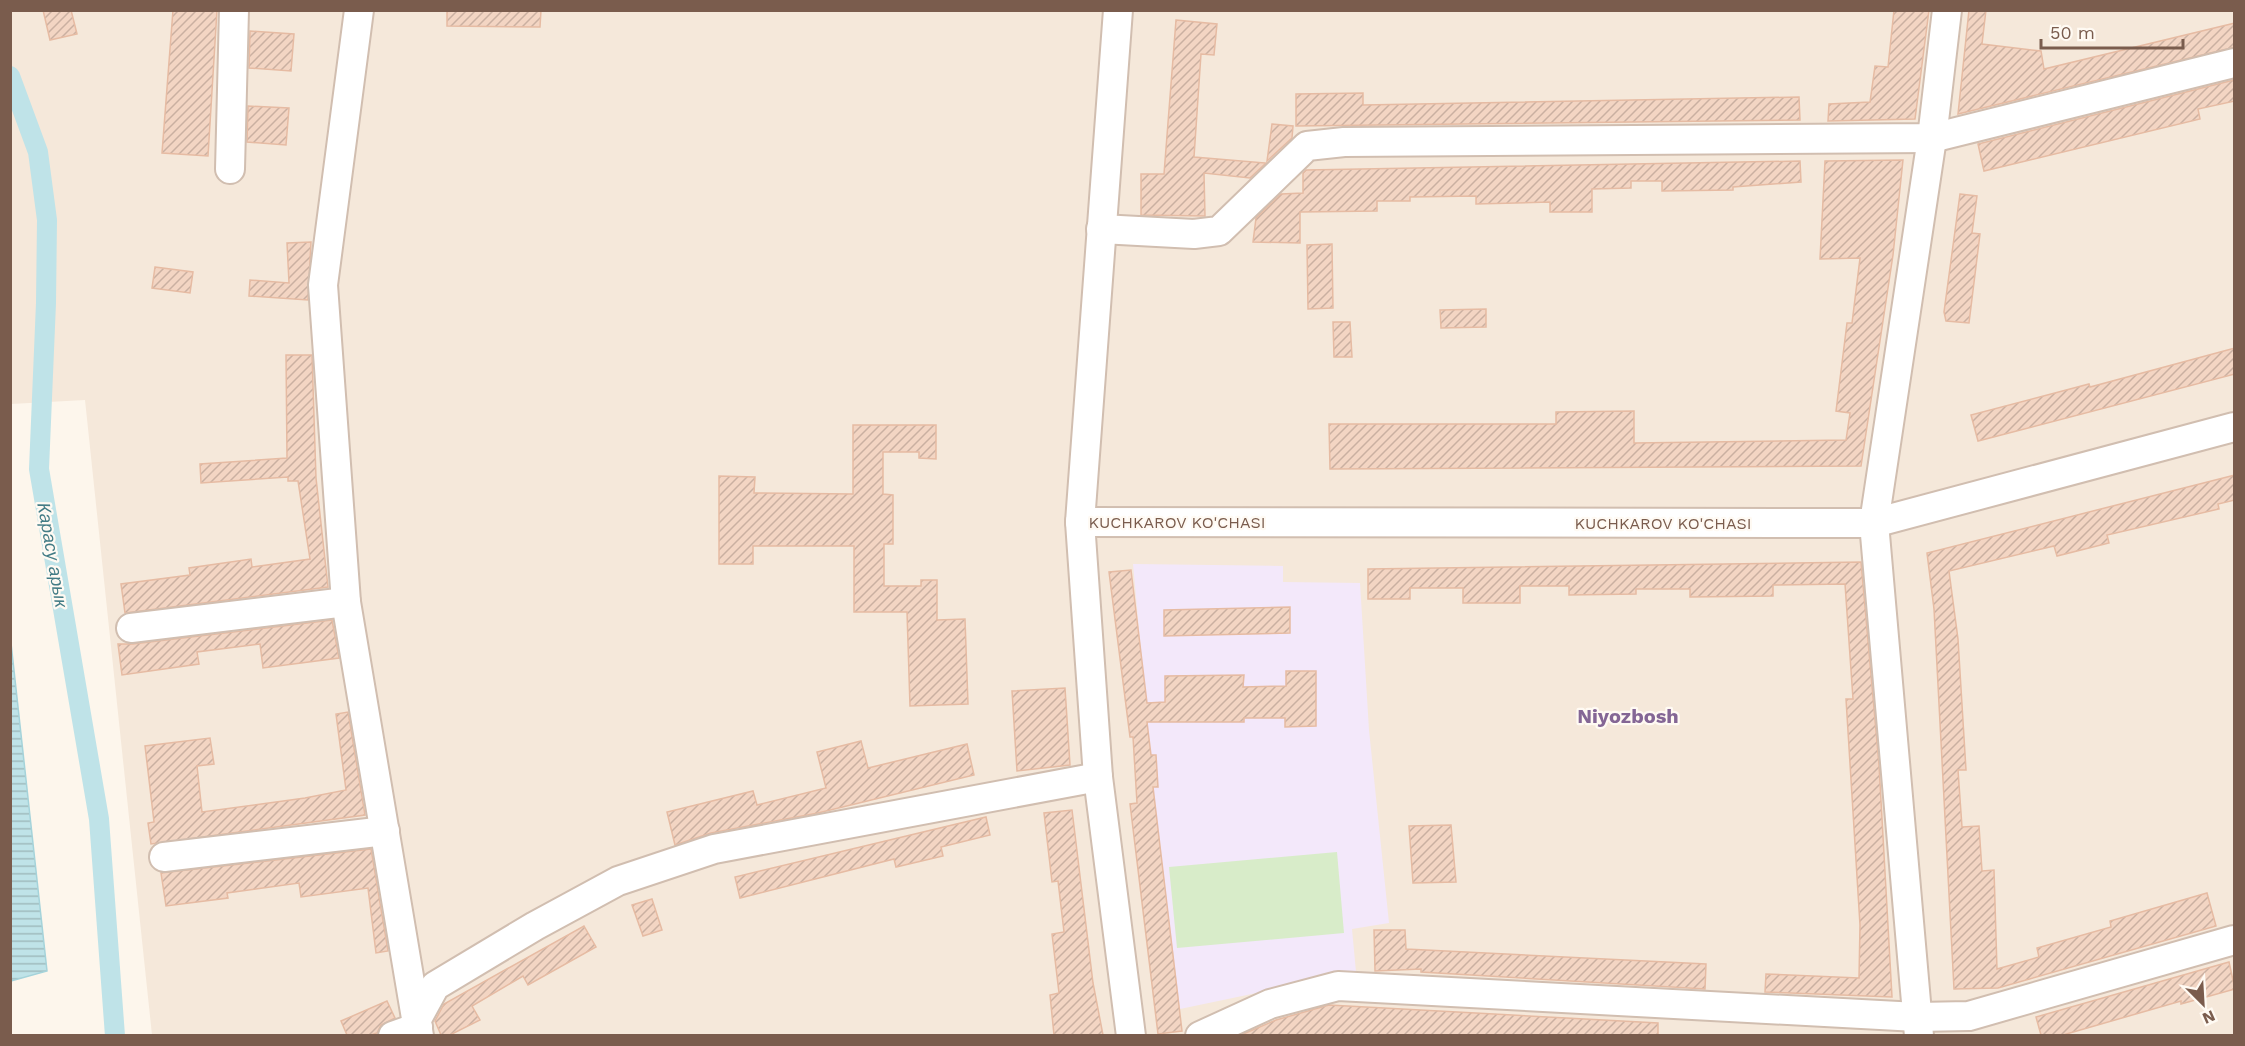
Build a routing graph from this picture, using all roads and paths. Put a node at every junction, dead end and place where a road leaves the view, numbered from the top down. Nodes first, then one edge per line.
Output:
1 (234, 10) edge
2 (359, 10) edge
3 (1118, 10) edge
4 (1947, 10) edge
5 (2235, 63) edge
6 (1932, 138) junction
7 (230, 169) dead end
8 (1101, 229) junction
9 (2235, 427) edge
10 (1080, 522) junction
11 (1874, 523) junction
12 (346, 602) junction
13 (131, 628) dead end
14 (1098, 777) junction
15 (385, 831) junction
16 (164, 857) dead end
17 (2235, 940) edge
18 (1918, 1026) edge
19 (412, 1029) edge
20 (1131, 1035) edge
21 (1200, 1035) edge

1 - 7 street
2 - 12 street
3 - 8 street
4 - 6 street
5 - 6 street
6 - 8 street
6 - 11 street
8 - 10 street
9 - 11 street, KUCHKAROV KO'CHASI
10 - 11 street, KUCHKAROV KO'CHASI
10 - 14 street
11 - 18 street
12 - 13 street
12 - 15 street
14 - 19 street
14 - 20 street
15 - 16 street
15 - 19 street
17 - 18 street
18 - 21 street

